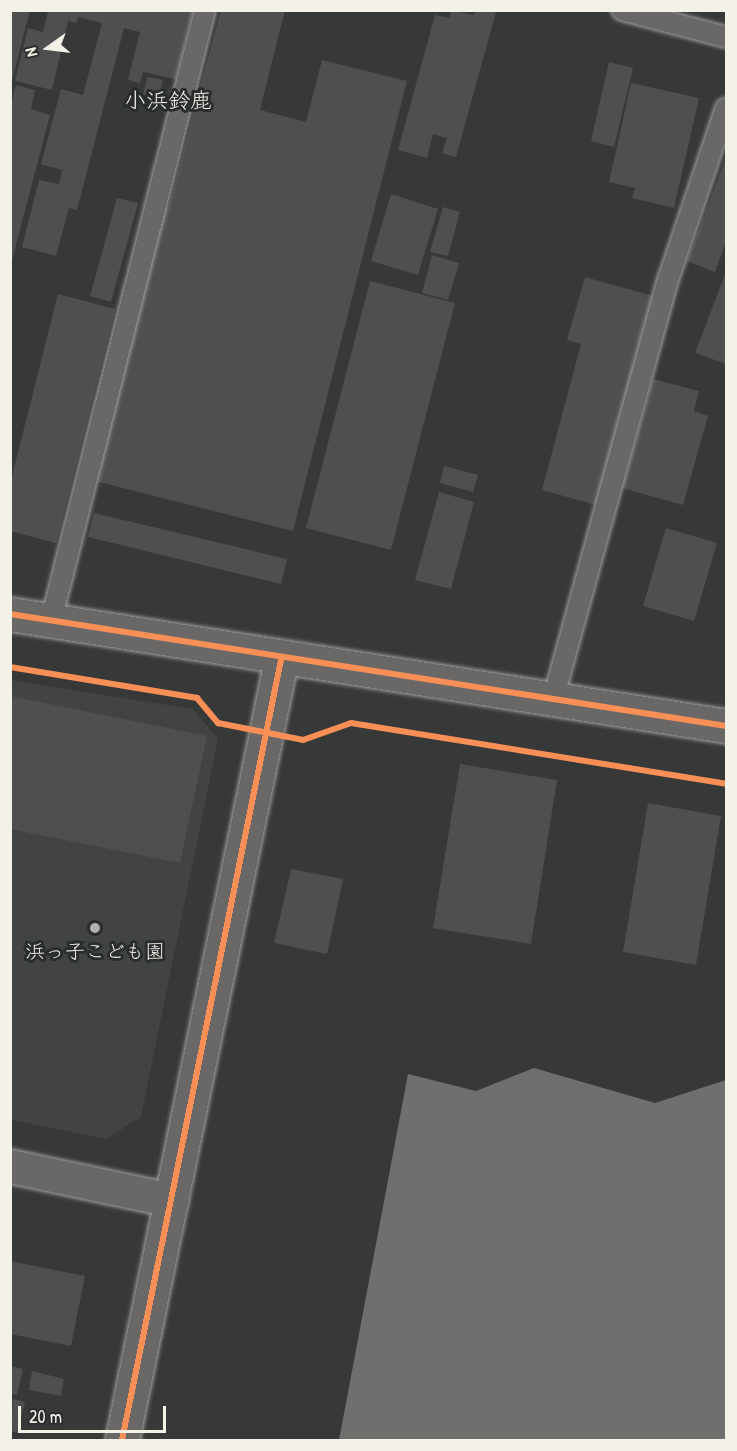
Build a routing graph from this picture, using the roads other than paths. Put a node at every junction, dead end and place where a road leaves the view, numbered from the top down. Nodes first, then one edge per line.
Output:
1 (205, 10) edge
2 (622, 10) edge
3 (726, 37) edge
4 (726, 108) edge
5 (10, 614) edge
6 (51, 621) junction
7 (281, 660) junction
8 (554, 696) junction
9 (726, 726) edge
10 (10, 1166) edge
11 (171, 1200) junction
12 (122, 1440) edge

1 - 6 lane
2 - 3 lane
4 - 8 lane
5 - 6 street
6 - 7 street
7 - 8 street
7 - 11 street
8 - 9 street
10 - 11 street
11 - 12 street

